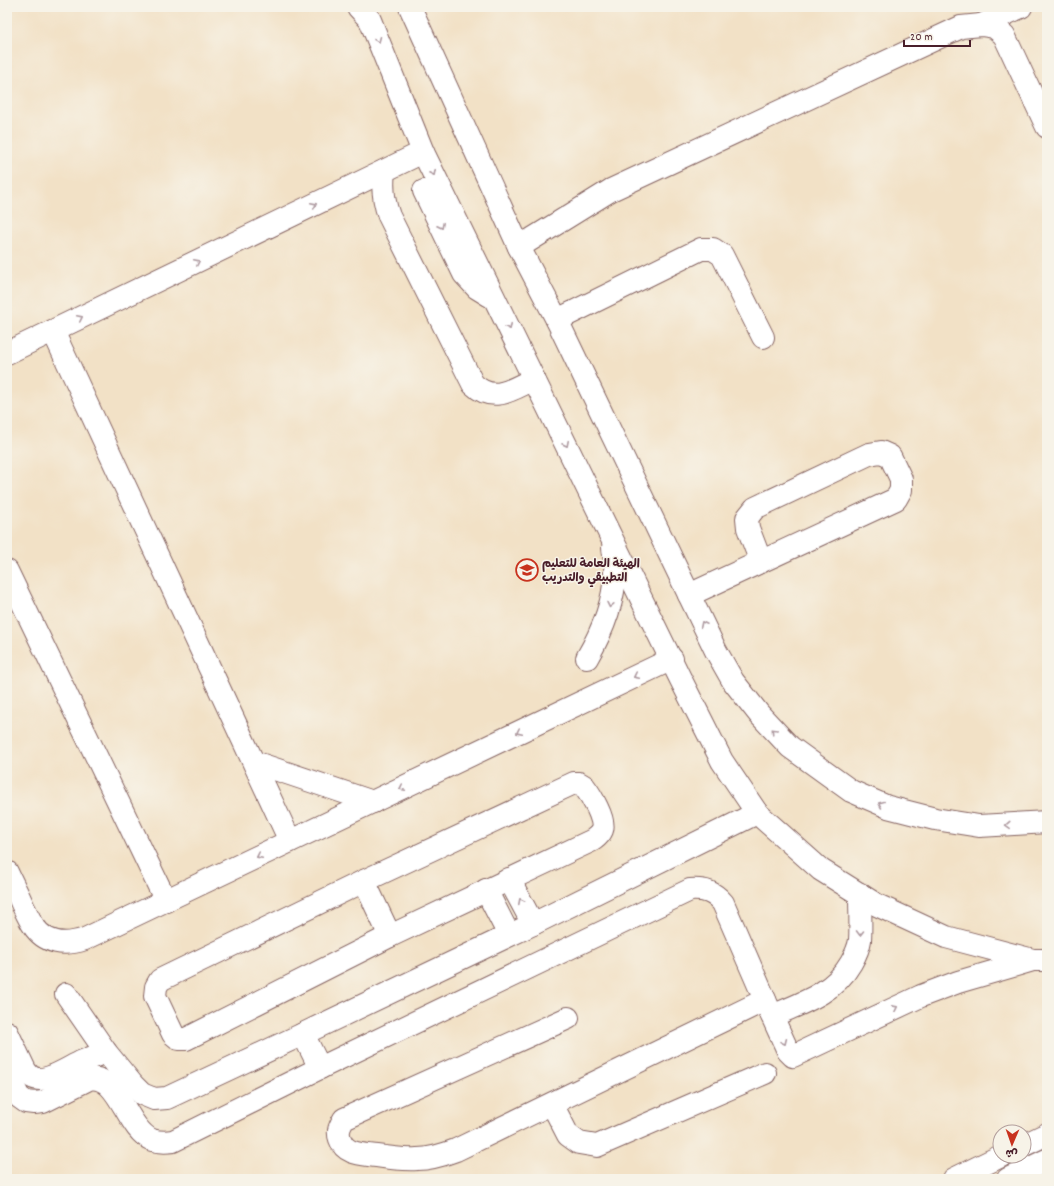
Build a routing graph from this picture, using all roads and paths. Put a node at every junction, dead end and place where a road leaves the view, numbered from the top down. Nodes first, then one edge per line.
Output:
1 (358, 7) edge
2 (410, 7) edge
3 (1021, 7) edge
4 (981, 25) junction
5 (1047, 127) edge
6 (423, 152) junction
7 (384, 171) junction
8 (424, 191) dead end
9 (519, 247) junction
10 (494, 298) junction
11 (557, 320) junction
12 (53, 331) junction
13 (762, 337) dead end
14 (7, 353) edge
15 (534, 379) junction
16 (613, 539) junction
17 (762, 562) junction
18 (7, 571) edge
19 (689, 595) junction
20 (587, 658) dead end
21 (672, 659) junction
22 (254, 762) junction
23 (373, 802) junction
24 (757, 813) junction
25 (1047, 822) edge
26 (290, 841) junction
27 (7, 872) edge
28 (509, 879) junction
29 (364, 881) junction
30 (486, 890) junction
31 (860, 894) junction
32 (166, 901) junction
33 (533, 924) junction
34 (509, 935) junction
35 (390, 936) junction
36 (1040, 960) edge
37 (66, 994) dead end
38 (769, 1008) junction
39 (568, 1018) dead end
40 (7, 1032) edge
41 (303, 1034) junction
42 (106, 1052) junction
43 (320, 1068) junction
44 (764, 1073) dead end
45 (7, 1074) edge
46 (552, 1104) junction
47 (1047, 1134) edge
48 (1032, 1141) edge
49 (992, 1160) edge
50 (1047, 1160) edge
51 (954, 1179) edge
52 (1008, 1179) edge

1 -> 6 main road
2 - 9 main road
3 - 4 main road
4 - 5 main road
4 - 9 main road
6 - 7 main road
6 -> 10 main road
12 -> 7 main road
7 - 15 main road
8 -> 10 main road
9 - 11 main road
10 -> 15 main road
11 - 13 main road
11 - 19 main road
12 - 14 main road
12 - 22 main road
15 -> 16 main road
16 -> 20 main road
16 - 21 main road
17 - 17 main road
17 - 19 main road
18 - 32 main road
25 -> 19 main road
21 -> 23 main road
21 - 24 main road
22 - 23 main road
22 - 26 main road
23 - 26 main road
24 - 31 main road
24 - 33 main road
26 -> 32 main road
27 - 32 main road
28 - 29 main road
28 - 30 main road
33 -> 28 main road
29 - 35 main road
29 - 35 main road
30 - 34 main road
30 - 35 main road
31 - 36 main road
31 -> 38 main road
33 - 34 main road
34 - 41 main road
38 -> 36 main road
37 - 42 main road
38 - 43 main road
38 - 46 main road
39 - 46 main road
40 - 42 main road
41 - 42 main road
41 - 43 main road
43 - 45 main road
44 - 46 main road
47 - 48 main road
49 - 51 main road
50 - 52 main road

